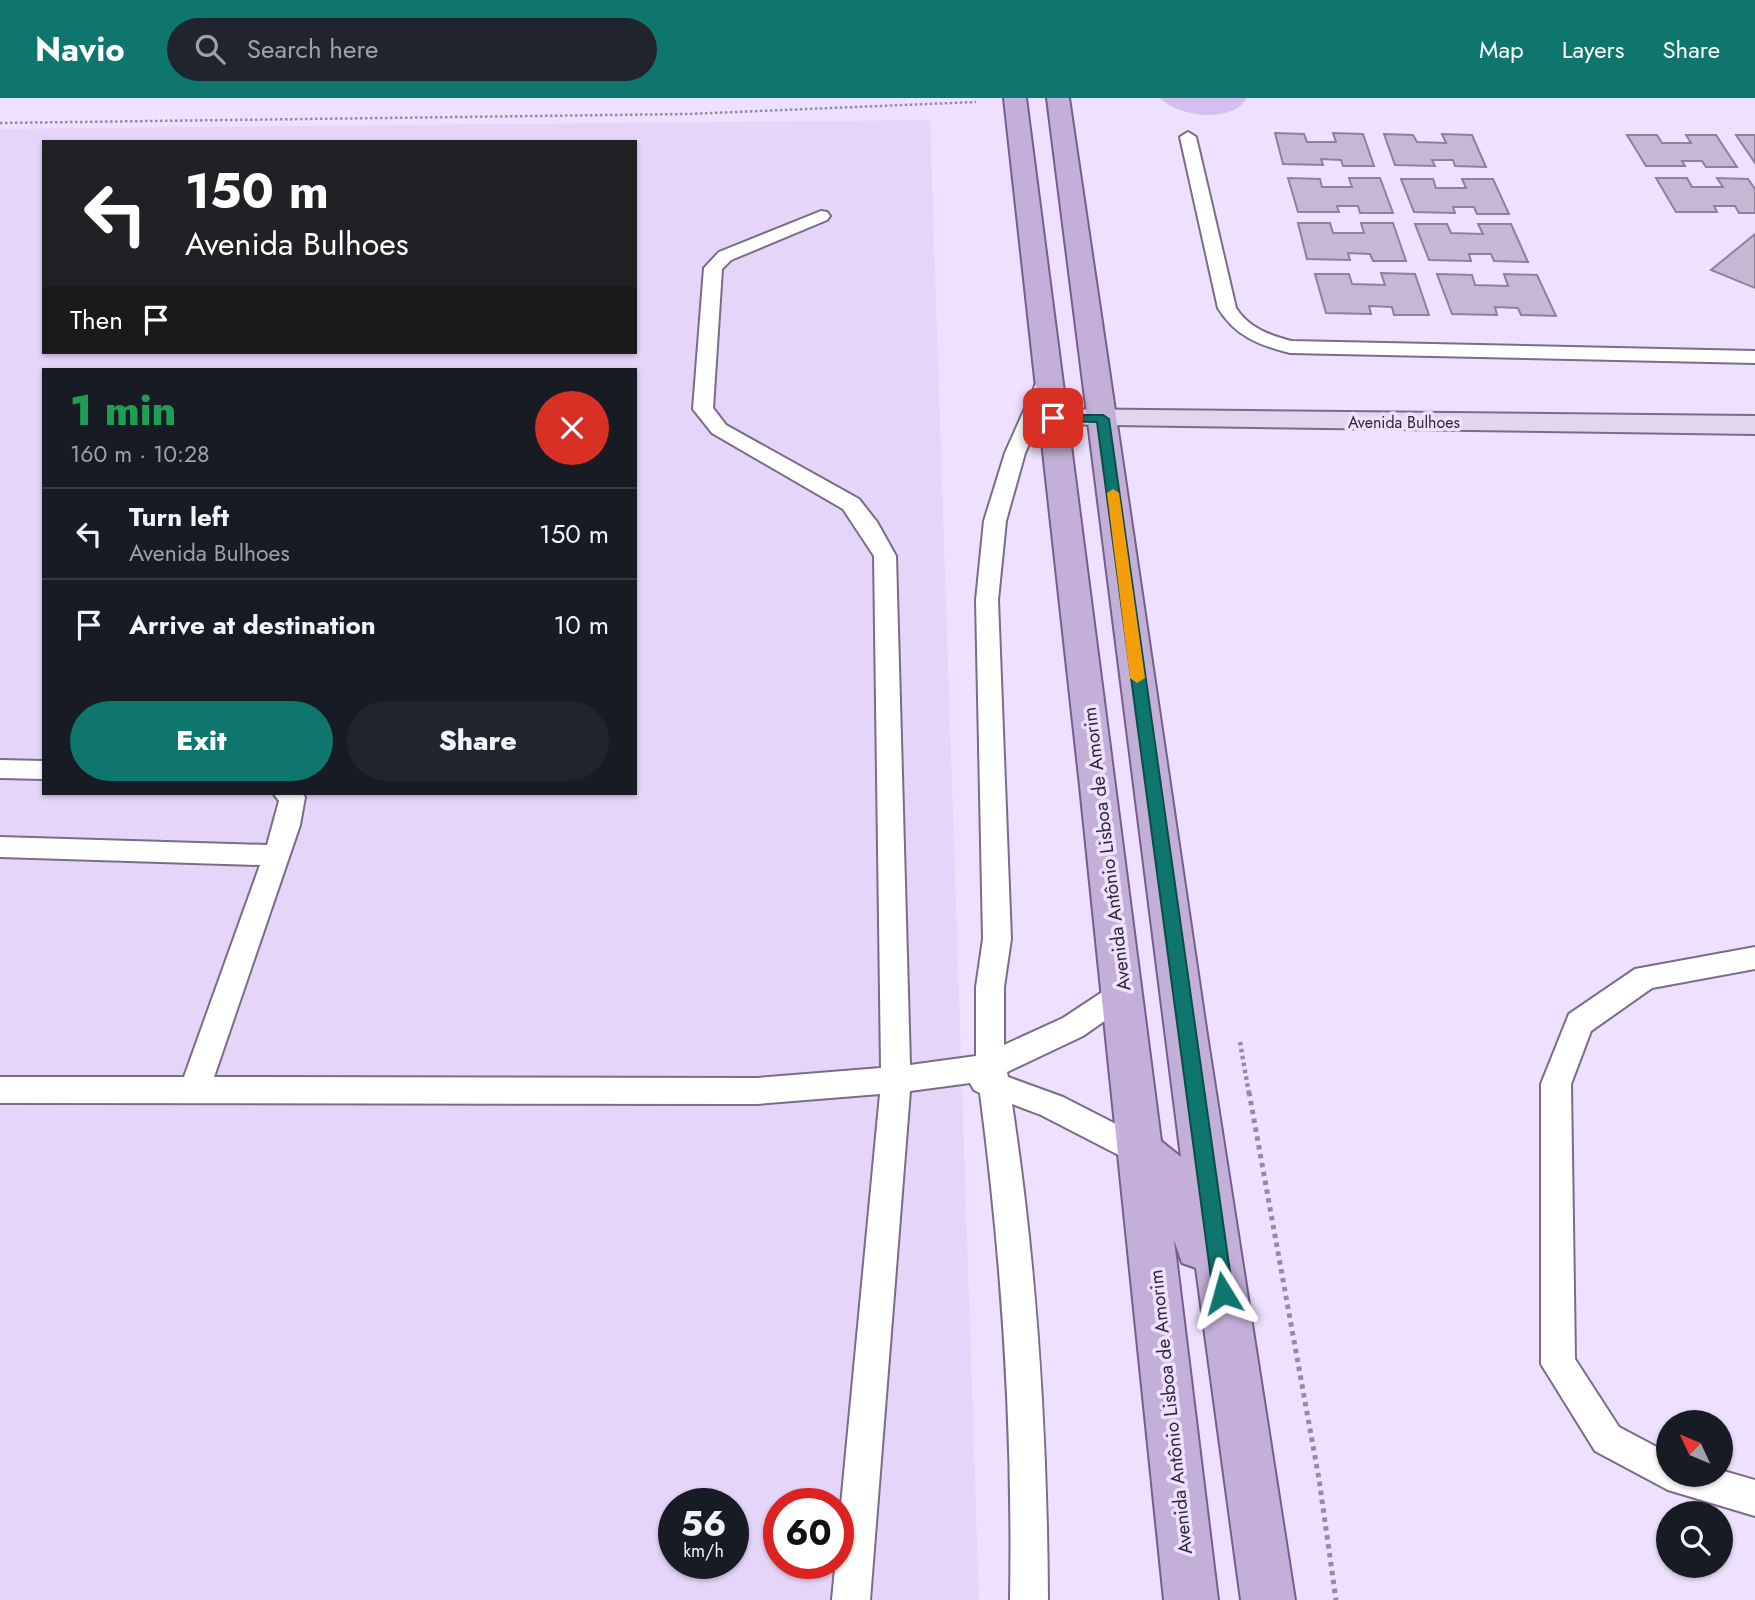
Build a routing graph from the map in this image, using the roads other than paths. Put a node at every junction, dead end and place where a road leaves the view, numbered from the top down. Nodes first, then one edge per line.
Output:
1 (1058, 98) edge
2 (1015, 99) edge
3 (1188, 137) dead end
4 (821, 216) dead end
5 (1755, 357) edge
6 (1048, 380) junction
7 (1053, 418) junction
8 (1103, 419) junction
9 (1755, 425) edge
10 (0, 769) edge
11 (1150, 769) junction
12 (42, 770) edge
13 (289, 795) edge
14 (0, 847) edge
15 (275, 855) junction
16 (1755, 958) edge
17 (1123, 993) junction
18 (994, 1074) junction
19 (896, 1079) junction
20 (0, 1090) edge
21 (194, 1092) junction
22 (1140, 1152) junction
23 (1238, 1394) junction
24 (1656, 1466) edge
25 (1722, 1488) edge
26 (1755, 1498) edge
27 (851, 1600) edge
28 (1028, 1600) edge
29 (1191, 1600) edge
30 (1268, 1600) edge

1 - 8 main road
2 - 6 main road, Avenida Antônio Lisboa de Amorim
3 - 5 lane
4 - 19 lane
6 - 7 main road, Avenida Antônio Lisboa de Amorim
6 - 18 lane
7 - 8 street, Avenida Bulhoes
7 - 17 main road, Avenida Antônio Lisboa de Amorim
8 - 9 street, Avenida Bulhoes
8 - 11 main road
10 - 12 lane
11 - 17 main road
11 - 23 main road
13 - 15 lane
14 - 15 lane
15 - 21 lane
16 - 24 lane
17 - 18 lane
17 - 22 main road, Avenida Antônio Lisboa de Amorim
18 - 19 lane
18 - 22 lane
18 - 28 lane
19 - 21 lane
19 - 27 lane
20 - 21 lane
22 - 23 main road
22 - 29 main road, Avenida Antônio Lisboa de Amorim
23 - 30 main road
25 - 26 lane

